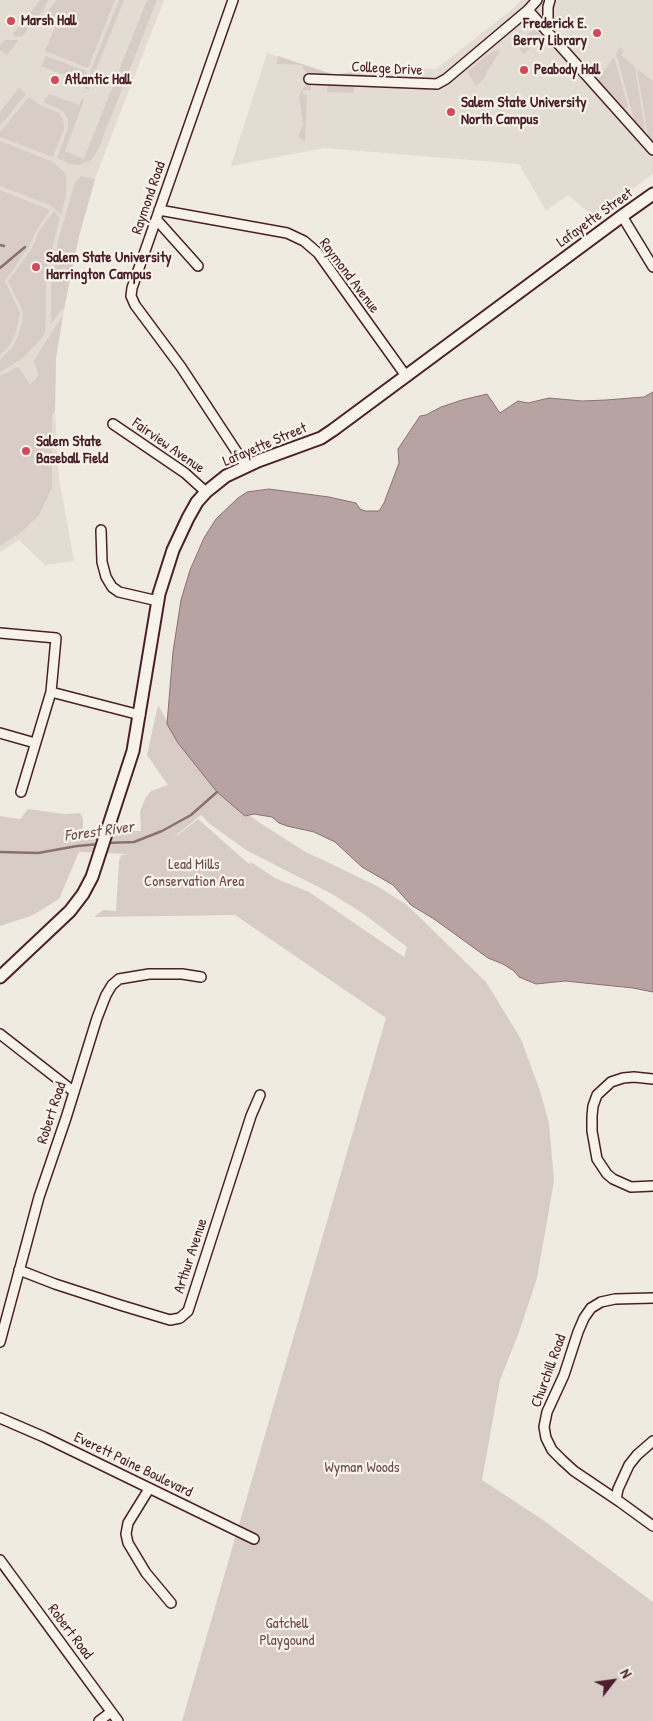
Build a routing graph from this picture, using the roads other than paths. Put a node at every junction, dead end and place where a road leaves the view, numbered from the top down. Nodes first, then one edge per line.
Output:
1 (233, 0) edge
2 (537, 0) edge
3 (550, 0) edge
4 (528, 10) junction
5 (548, 27) dead end
6 (309, 79) dead end
7 (653, 150) edge
8 (653, 194) edge
9 (158, 215) junction
10 (622, 216) junction
11 (198, 266) dead end
12 (653, 267) edge
13 (406, 376) junction
14 (114, 424) dead end
15 (246, 466) junction
16 (206, 492) junction
17 (100, 530) dead end
18 (158, 600) junction
19 (0, 633) edge
20 (51, 692) junction
21 (140, 715) junction
22 (0, 733) edge
23 (35, 743) junction
24 (21, 792) dead end
25 (0, 977) edge
26 (201, 977) dead end
27 (0, 1034) edge
28 (653, 1079) edge
29 (73, 1091) junction
30 (260, 1095) dead end
31 (653, 1186) edge
32 (18, 1270) junction
33 (653, 1298) edge
34 (0, 1342) edge
35 (0, 1418) edge
36 (653, 1441) edge
37 (149, 1488) junction
38 (616, 1499) junction
39 (653, 1526) edge
40 (254, 1539) dead end
41 (0, 1560) edge
42 (170, 1603) dead end
43 (111, 1712) junction
44 (99, 1721) edge
45 (118, 1721) edge

1 - 9 street, Raymond Road
2 - 4 street, College Drive
3 - 5 street
4 - 6 street, College Drive
4 - 7 street
8 - 10 main road, Lafayette Street
9 - 11 street
9 - 13 street, Raymond Avenue
9 - 15 street, Raymond Road
10 - 12 street
10 - 13 main road, Lafayette Street
13 - 15 main road, Lafayette Street
14 - 16 street, Fairview Avenue
15 - 16 main road, Lafayette Street
16 - 18 main road, Lafayette Street
17 - 18 street
18 - 21 main road, Lafayette Street
19 - 20 street
20 - 21 street
20 - 23 street
21 - 25 main road, Lafayette Street
22 - 23 street
23 - 24 street
26 - 29 street, Robert Road
27 - 29 street
28 - 31 street
29 - 32 street, Robert Road
30 - 32 street, Arthur Avenue
32 - 34 street, Robert Road
33 - 38 street, Churchill Road
35 - 37 street, Everett Paine Boulevard
36 - 38 street
37 - 40 street, Everett Paine Boulevard
37 - 42 street
38 - 39 street, Churchill Road
41 - 43 street, Robert Road
43 - 44 street
43 - 45 street, Robert Road

